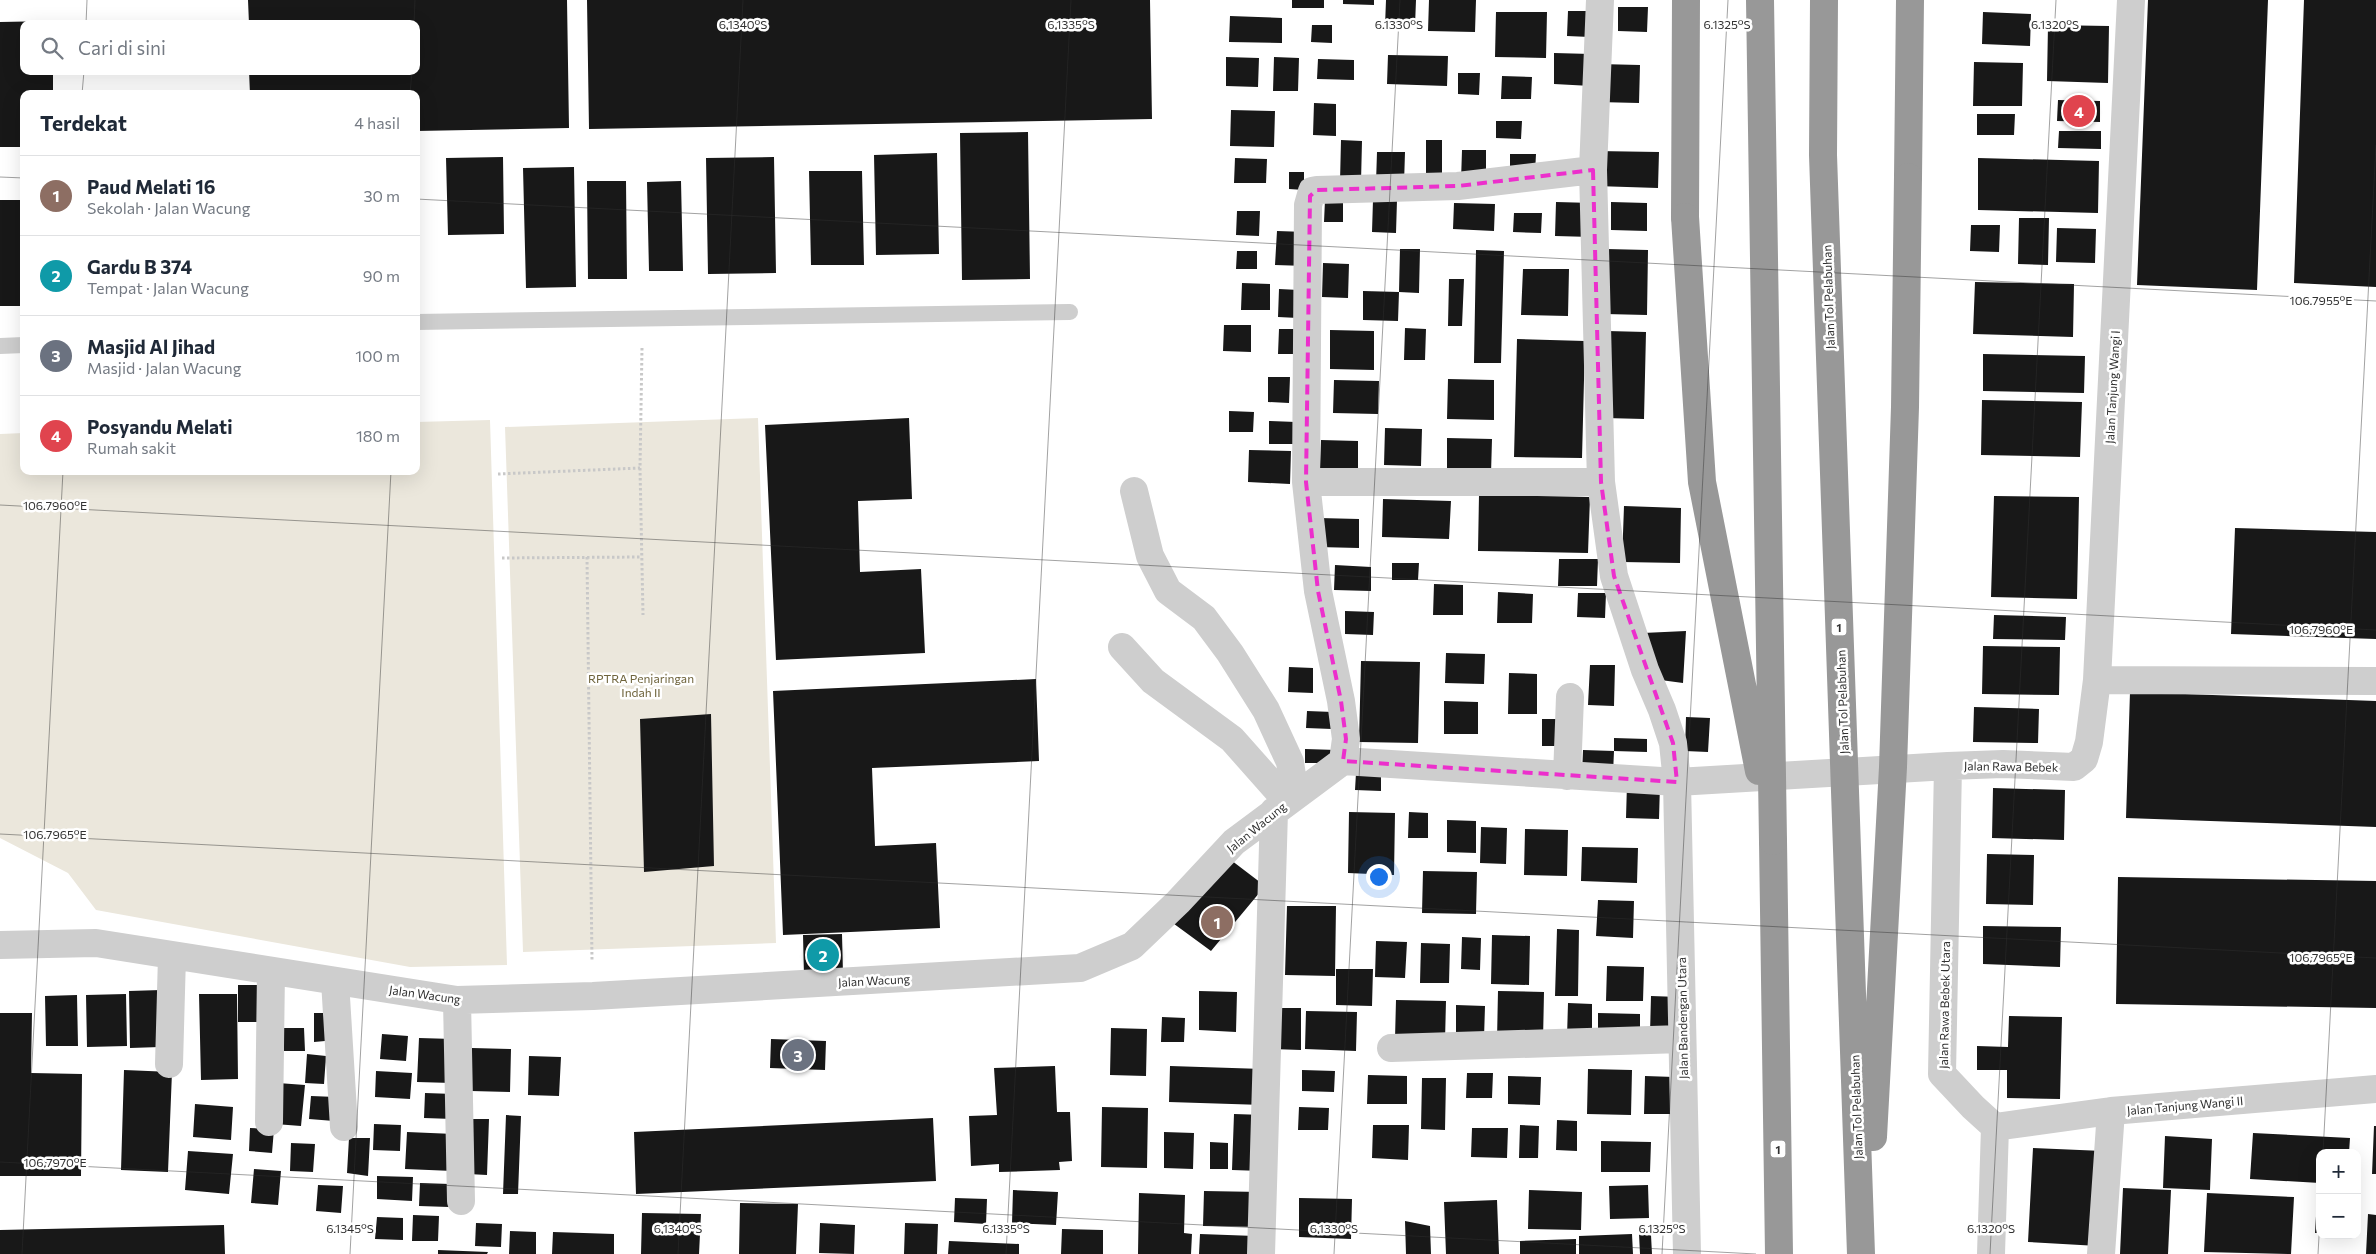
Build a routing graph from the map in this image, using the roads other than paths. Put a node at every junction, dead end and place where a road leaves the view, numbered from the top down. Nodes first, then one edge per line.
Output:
1 (1600, 0) edge
2 (1686, 0) edge
3 (1760, 0) edge
4 (1824, 0) edge
5 (1910, 0) edge
6 (2131, 0) edge
7 (1593, 170) junction
8 (1070, 312) dead end
9 (420, 322) edge
10 (20, 344) edge
11 (0, 346) edge
12 (1306, 482) junction
13 (1601, 482) junction
14 (1134, 490) dead end
15 (1122, 647) dead end
16 (2097, 680) junction
17 (2376, 681) edge
18 (1570, 697) dead end
19 (1343, 761) junction
20 (1948, 766) junction
21 (2074, 767) joint
22 (1567, 776) junction
23 (1677, 782) junction
24 (1285, 803) junction
25 (1773, 841) junction
26 (0, 945) edge
27 (172, 956) junction
28 (271, 971) junction
29 (335, 981) junction
30 (457, 1000) junction
31 (1682, 1039) junction
32 (1391, 1048) dead end
33 (169, 1064) dead end
34 (2376, 1089) edge
35 (2111, 1111) junction
36 (269, 1122) dead end
37 (1995, 1127) junction
38 (344, 1128) dead end
39 (461, 1201) dead end
40 (1261, 1254) edge
41 (1687, 1254) edge
42 (1779, 1254) edge
43 (1861, 1254) edge
44 (1867, 1254) edge
45 (1991, 1254) edge
46 (2102, 1254) edge

1 - 7 street, Jalan Bandengan Utara
2 - 25 highway, bridge
3 - 25 highway, 1, bridge
4 - 43 highway, Jalan Tol Pelabuhan / 1, bridge
5 - 44 highway, bridge
6 - 16 street, Jalan Tanjung Wangi I
7 - 12 street
7 - 13 street, Jalan Bandengan Utara
8 - 9 lane
10 - 11 lane
12 - 13 street
12 - 19 street
13 - 23 street, Jalan Bandengan Utara
14 - 24 street
15 - 24 street
16 - 17 street
16 - 21 street, Jalan Tanjung Wangi I
18 - 22 street
19 - 22 street
19 - 24 street, Jalan Wacung
20 - 21 street, Jalan Rawa Bebek
20 - 23 street, Jalan Rawa Bebek
20 - 37 street, Jalan Rawa Bebek Utara
22 - 23 street
23 - 31 street, Jalan Bandengan Utara
24 - 30 street, Jalan Wacung
24 - 40 street
25 - 42 highway, 1
26 - 27 street, Jalan Wacung
27 - 28 street, Jalan Wacung
27 - 33 street
28 - 29 street, Jalan Wacung
28 - 36 street
29 - 30 street, Jalan Wacung
29 - 38 street
30 - 39 street
31 - 32 street
31 - 41 street, Jalan Bandengan Utara
34 - 35 street, Jalan Tanjung Wangi II
35 - 37 street, Jalan Tanjung Wangi II
35 - 46 street
37 - 45 street

